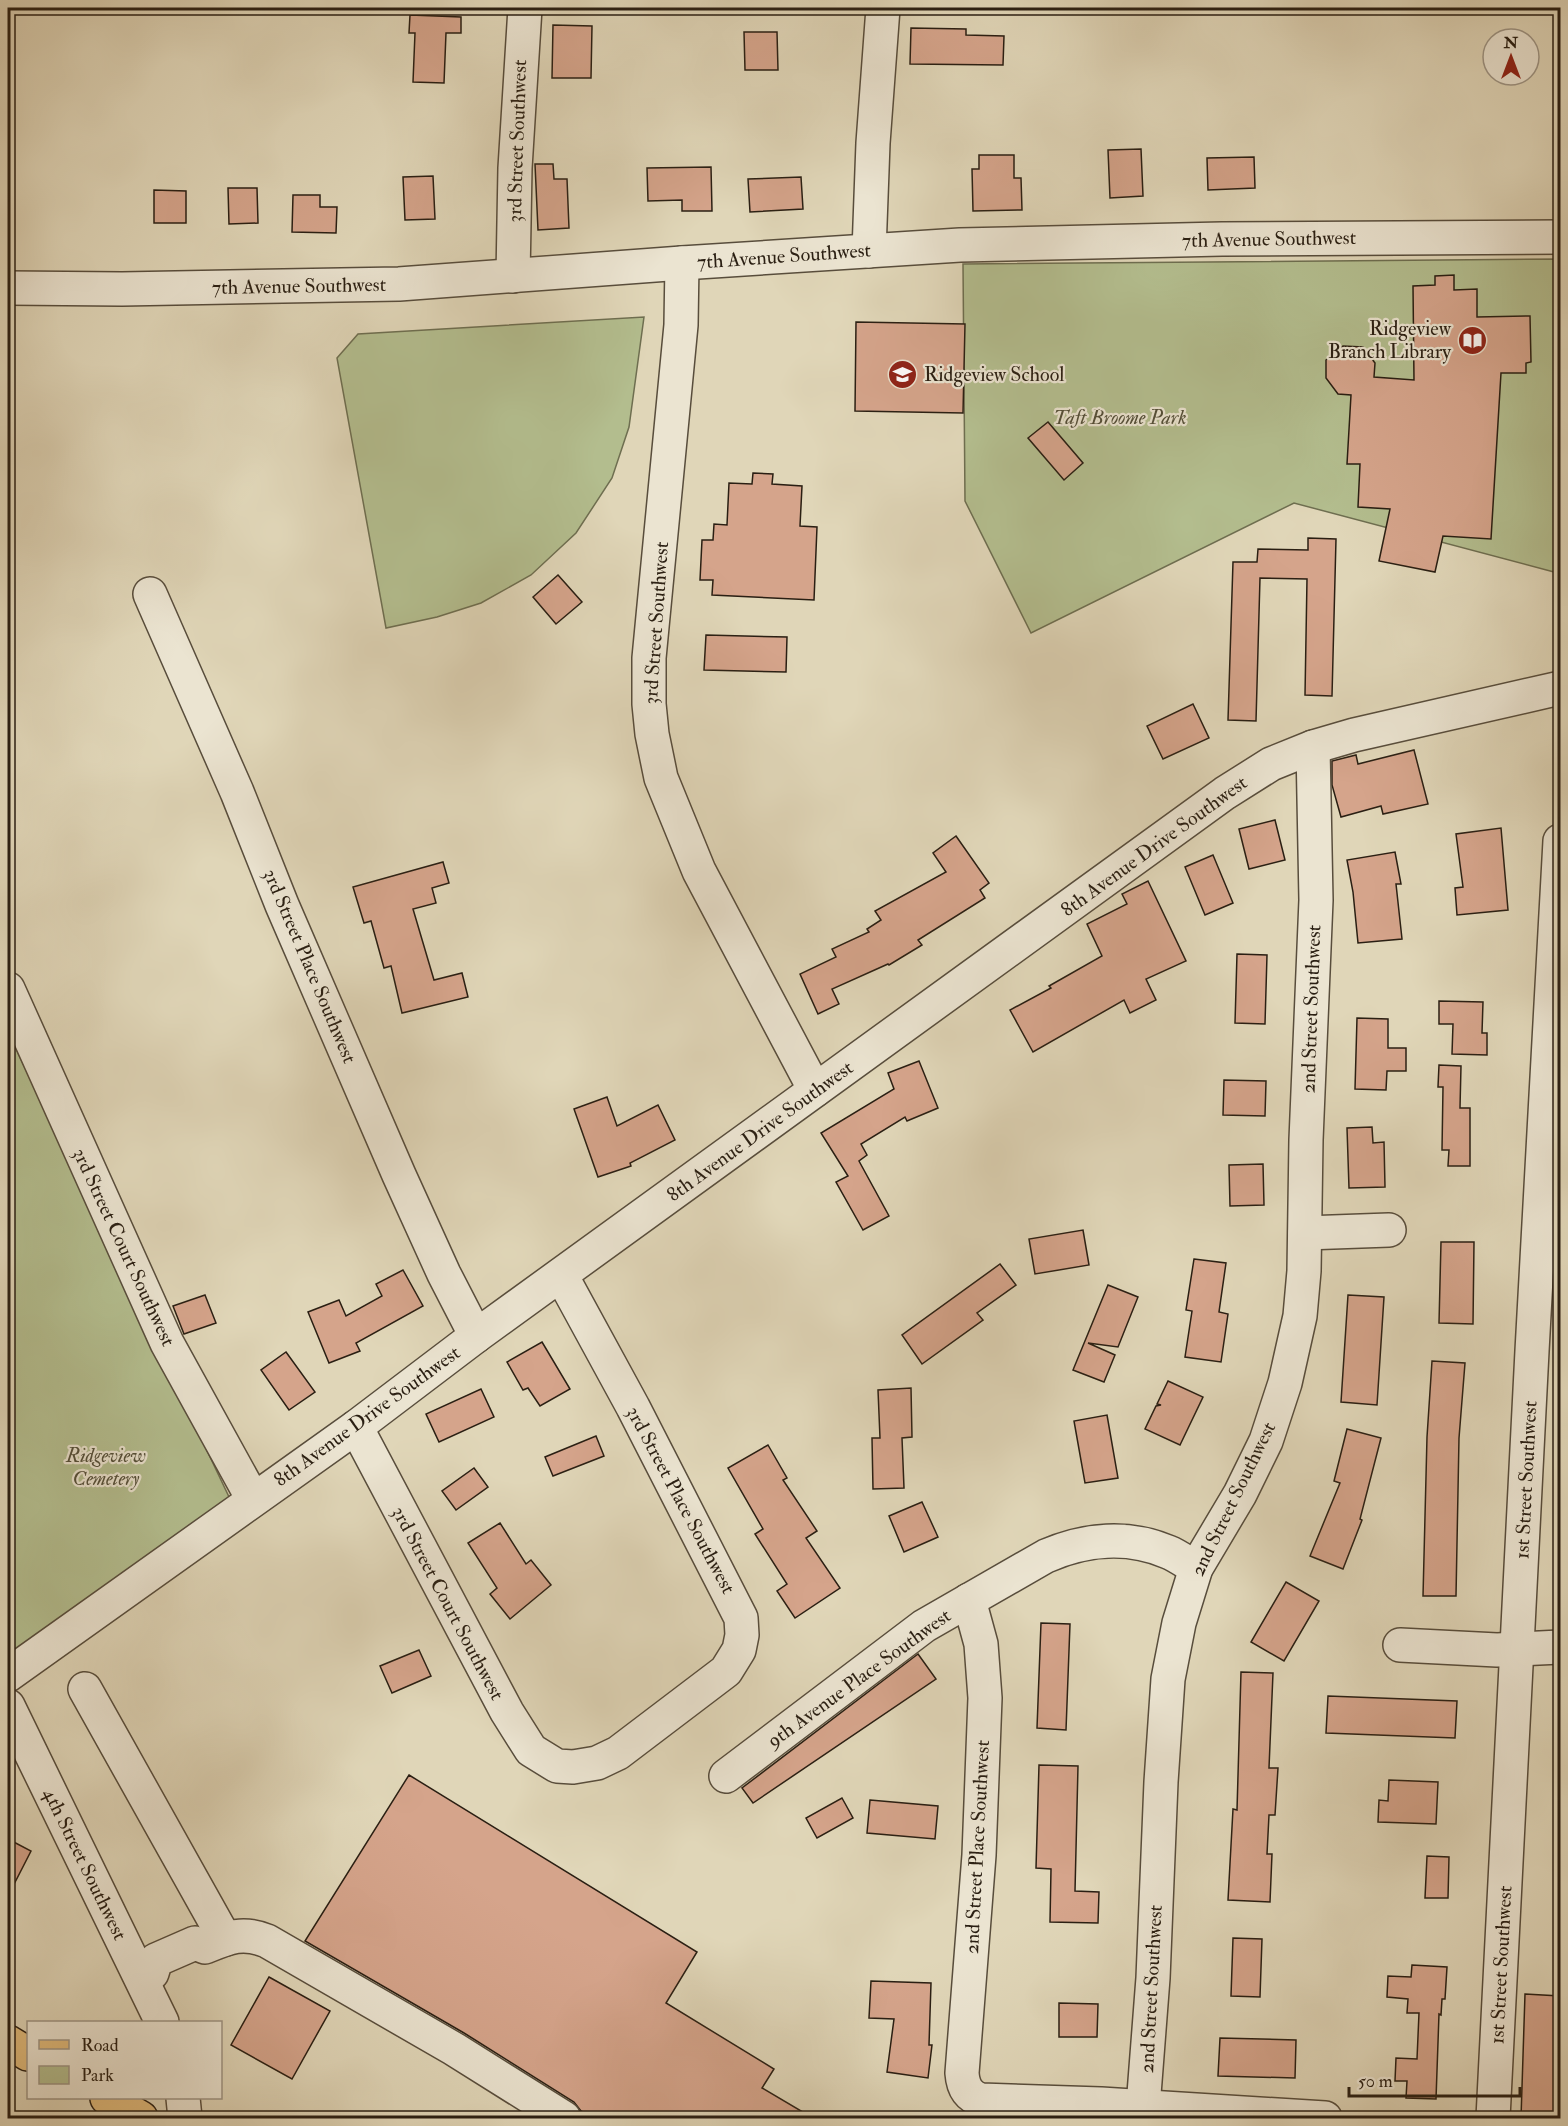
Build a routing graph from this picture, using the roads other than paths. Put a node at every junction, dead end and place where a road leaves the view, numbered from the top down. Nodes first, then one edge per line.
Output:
1 (525, 8) edge
2 (540, 8) edge
3 (549, 8) edge
4 (883, 8) edge
5 (1560, 237) edge
6 (869, 251) junction
7 (682, 263) junction
8 (513, 276) junction
9 (8, 288) edge
10 (150, 594) dead end
11 (1560, 688) edge
12 (1313, 747) junction
13 (1560, 841) edge
14 (8, 989) edge
15 (815, 1090) junction
16 (1389, 1230) dead end
17 (1305, 1233) junction
18 (561, 1275) junction
19 (476, 1336) junction
20 (356, 1427) junction
21 (253, 1498) junction
22 (1196, 1568) junction
23 (969, 1600) junction
24 (1400, 1645) dead end
25 (1560, 1647) edge
26 (1517, 1649) junction
27 (8, 1675) edge
28 (85, 1689) dead end
29 (8, 1706) edge
30 (557, 1766) joint
31 (726, 1776) dead end
32 (215, 1943) junction
33 (146, 1976) junction
34 (162, 2021) edge
35 (8, 2043) edge
36 (27, 2053) edge
37 (110, 2099) edge
38 (183, 2099) edge
39 (1143, 2107) junction
40 (141, 2118) edge
41 (184, 2118) edge
42 (564, 2118) edge
43 (1326, 2118) edge
44 (1493, 2118) edge

1 - 8 street, 3rd Street Southwest
2 - 3 street
4 - 6 street
5 - 6 street, 7th Avenue Southwest
6 - 7 street, 7th Avenue Southwest
7 - 8 street, 7th Avenue Southwest
7 - 15 street, 3rd Street Southwest
8 - 9 street, 7th Avenue Southwest
10 - 19 street, 3rd Street Place Southwest
11 - 12 street, 8th Avenue Drive Southwest
12 - 15 street, 8th Avenue Drive Southwest
12 - 17 street, 2nd Street Southwest
13 - 26 street, 1st Street Southwest
14 - 21 street, 3rd Street Court Southwest
15 - 18 street, 8th Avenue Drive Southwest
16 - 17 street
17 - 22 street, 2nd Street Southwest
18 - 19 street, 8th Avenue Drive Southwest
18 - 30 street, 3rd Street Place Southwest
19 - 20 street, 8th Avenue Drive Southwest
20 - 21 street, 8th Avenue Drive Southwest
20 - 30 street, 3rd Street Court Southwest
21 - 27 street, 8th Avenue Drive Southwest
22 - 23 street, 9th Avenue Place Southwest
22 - 39 street, 2nd Street Southwest
23 - 31 street, 9th Avenue Place Southwest
23 - 39 street, 2nd Street Place Southwest
24 - 26 street
25 - 26 street
26 - 44 street, 1st Street Southwest
28 - 32 street
29 - 33 street, 4th Street Southwest
32 - 33 street
32 - 42 street
33 - 34 street, 4th Street Southwest
35 - 36 main road
37 - 40 main road
38 - 41 street
39 - 43 street

